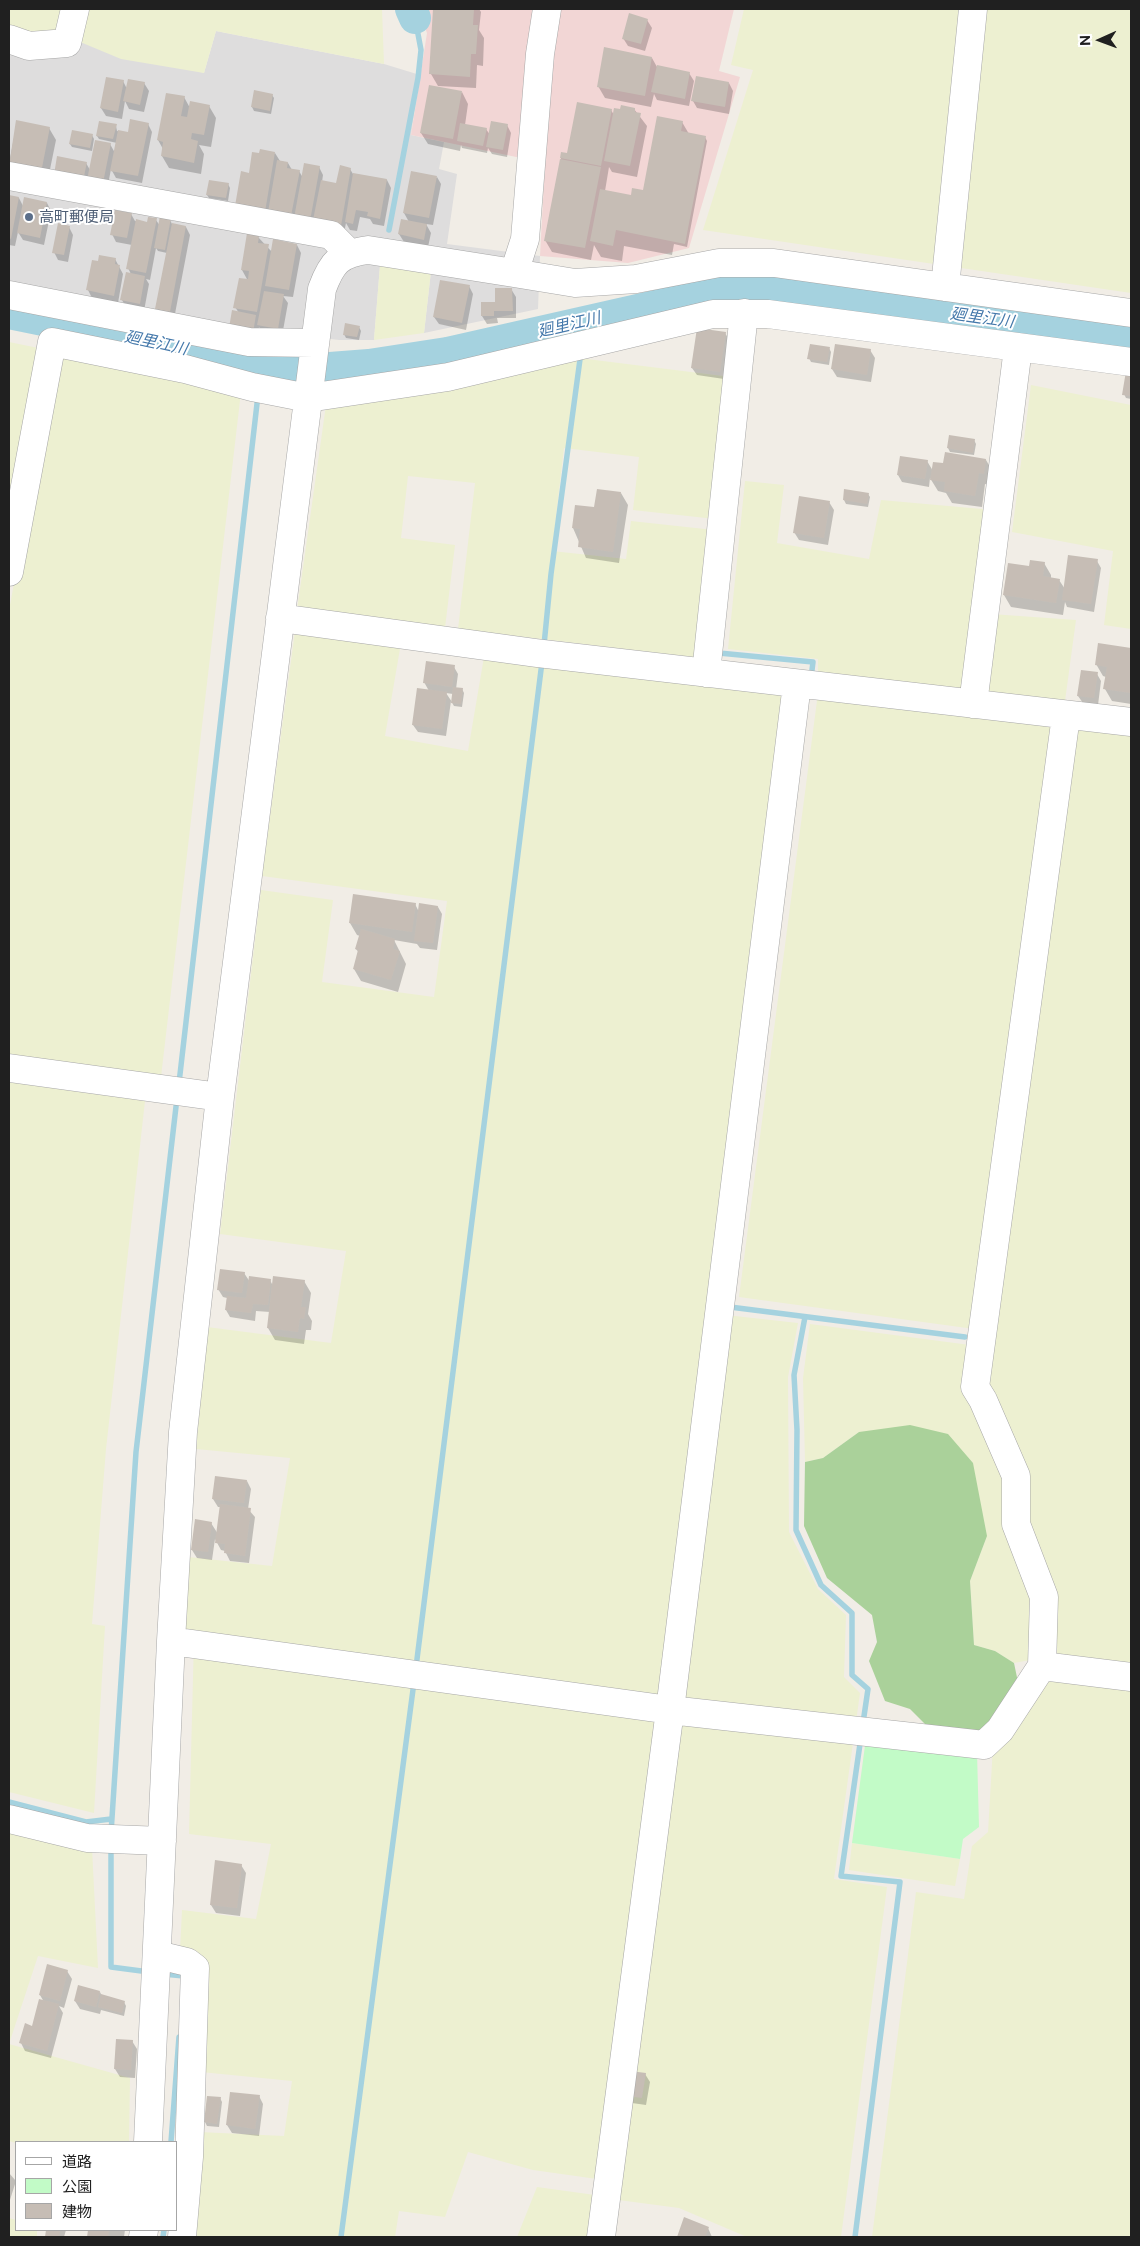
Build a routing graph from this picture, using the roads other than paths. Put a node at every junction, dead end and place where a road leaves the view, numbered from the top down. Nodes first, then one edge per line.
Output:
1 (75, 9) edge
2 (547, 9) edge
3 (973, 9) edge
4 (9, 39) edge
5 (9, 176) edge
6 (349, 253) junction
7 (514, 273) junction
8 (944, 286) junction
9 (9, 295) edge
10 (744, 313) junction
11 (1131, 313) edge
12 (314, 343) junction
13 (1027, 349) junction
14 (1131, 362) edge
15 (308, 398) junction
16 (9, 572) edge
17 (280, 618) junction
18 (706, 673) junction
19 (805, 685) junction
20 (973, 704) junction
21 (1066, 716) junction
22 (1131, 722) edge
23 (9, 1068) edge
24 (220, 1097) junction
25 (171, 1641) junction
26 (1042, 1666) junction
27 (1131, 1677) edge
28 (670, 1710) junction
29 (9, 1819) edge
30 (162, 1841) junction
31 (157, 1967) junction
32 (148, 2141) edge
33 (182, 2237) edge
34 (601, 2237) edge

1 - 4 street
2 - 7 street
3 - 8 street
5 - 6 street
6 - 7 street
6 - 12 street
7 - 8 street
8 - 11 street
9 - 12 street
10 - 13 street
10 - 15 street
10 - 18 street
12 - 15 street
13 - 14 street
13 - 20 street
15 - 16 street
15 - 17 street
17 - 18 street
17 - 24 street
18 - 19 street
19 - 20 street
19 - 28 street
20 - 21 street
21 - 22 street
21 - 26 street
23 - 24 street
24 - 25 street
25 - 28 street
25 - 30 street
26 - 27 street
26 - 28 street
28 - 34 street
29 - 30 street
30 - 31 street
31 - 32 street
31 - 33 street

